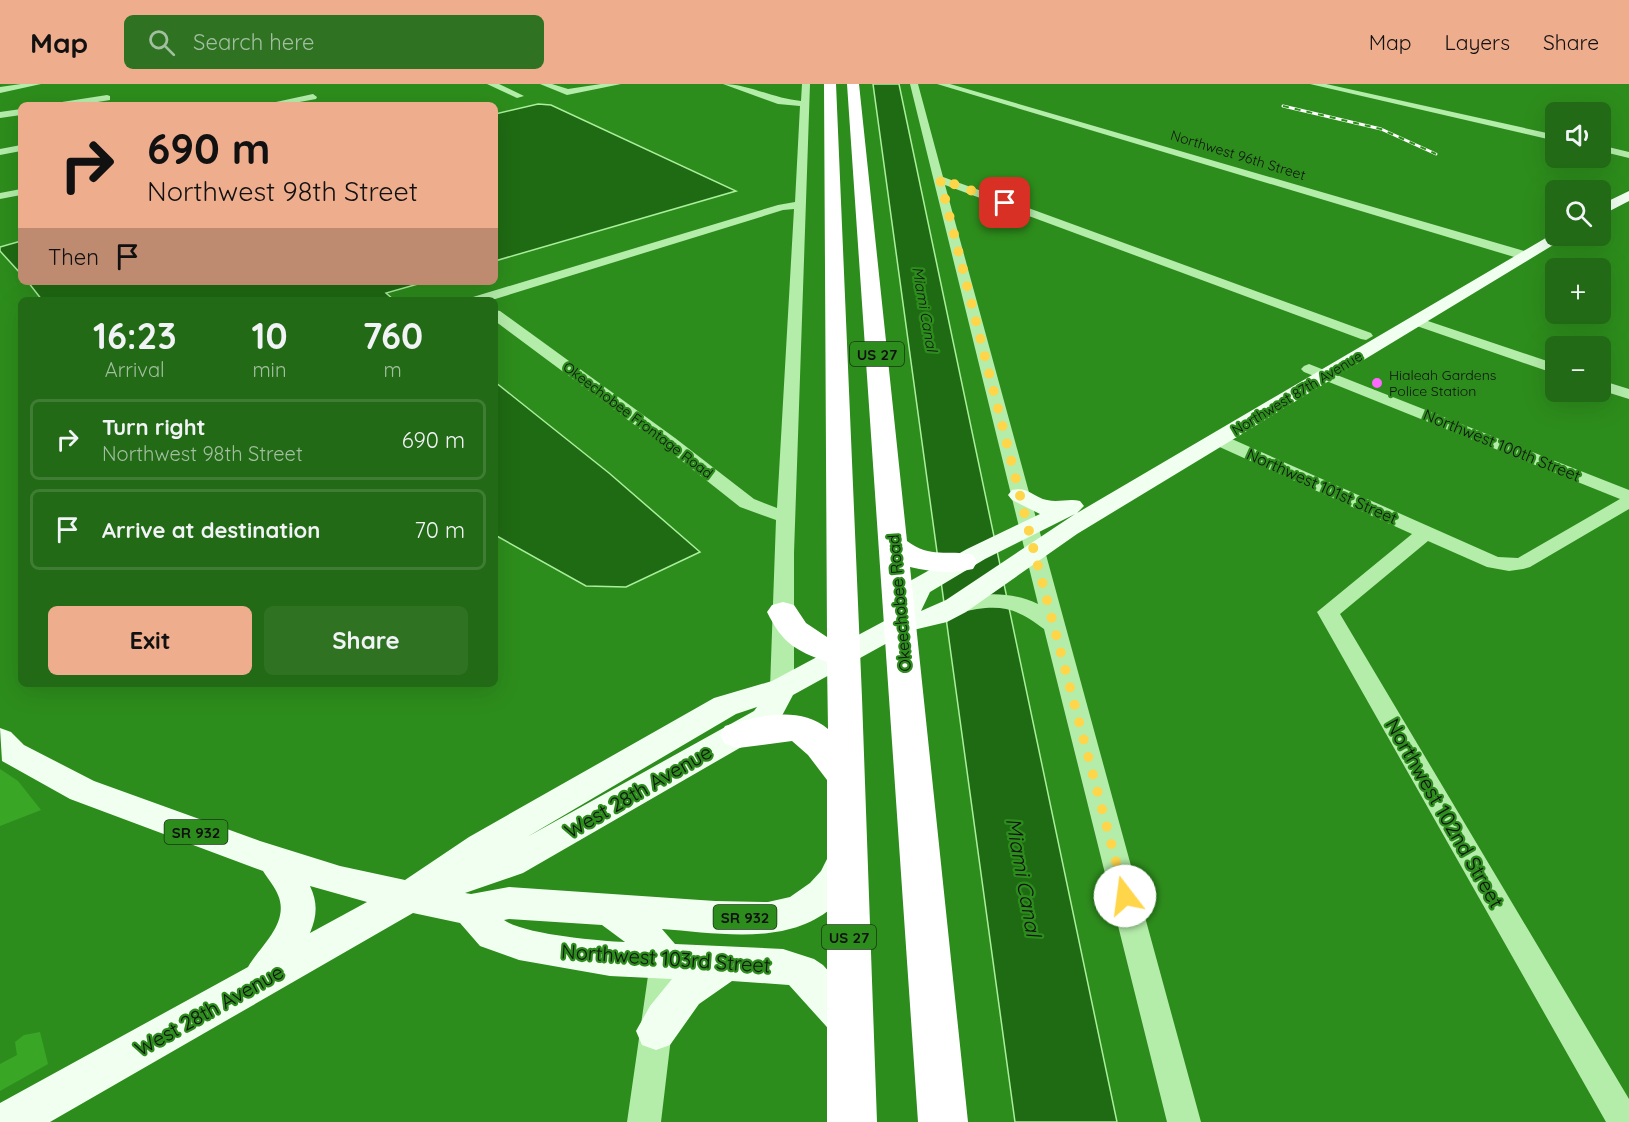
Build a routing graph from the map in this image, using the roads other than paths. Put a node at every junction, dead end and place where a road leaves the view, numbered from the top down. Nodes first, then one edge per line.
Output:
1 (37, 84) edge
2 (491, 84) edge
3 (544, 84) edge
4 (617, 84) edge
5 (727, 84) edge
6 (806, 84) edge
7 (830, 84) edge
8 (852, 84) edge
9 (914, 84) edge
10 (941, 84) edge
11 (1314, 84) edge
12 (600, 85) edge
13 (0, 90) edge
14 (520, 96) dead end
15 (313, 97) dead end
16 (107, 98) dead end
17 (81, 102) edge
18 (284, 102) edge
19 (805, 104) junction
20 (18, 112) edge
21 (0, 115) edge
22 (1545, 136) edge
23 (18, 149) edge
24 (1611, 151) edge
25 (0, 152) edge
26 (1629, 155) edge
27 (940, 179) junction
28 (1629, 183) edge
29 (18, 193) edge
30 (1611, 193) edge
31 (1629, 195) edge
32 (0, 196) edge
33 (800, 205) junction
34 (1611, 206) edge
35 (1545, 233) edge
36 (1545, 242) edge
37 (1518, 254) junction
38 (484, 297) edge
39 (498, 316) edge
40 (1416, 321) junction
41 (1365, 336) junction
42 (1545, 365) edge
43 (1318, 372) junction
44 (1611, 388) edge
45 (1629, 394) edge
46 (1219, 440) junction
47 (1020, 495) junction
48 (1629, 496) edge
49 (1629, 501) edge
50 (1068, 509) junction
51 (785, 517) junction
52 (1425, 533) junction
53 (1031, 540) junction
54 (894, 545) junction
55 (962, 562) joint
56 (934, 570) junction
57 (783, 612) junction
58 (931, 615) junction
59 (1053, 625) junction
60 (843, 655) junction
61 (782, 688) junction
62 (738, 735) junction
63 (0, 740) edge
64 (634, 758) junction
65 (846, 777) junction
66 (570, 830) junction
67 (848, 850) junction
68 (530, 852) junction
69 (275, 860) junction
70 (409, 897) junction
71 (545, 906) junction
72 (471, 910) junction
73 (610, 910) junction
74 (665, 962) junction
75 (727, 964) junction
76 (259, 983) junction
77 (849, 1023) junction
78 (656, 1031) junction
79 (9, 1122) edge
80 (644, 1122) edge
81 (852, 1122) edge
82 (943, 1122) edge
83 (1184, 1122) edge
84 (1624, 1122) edge

1 - 13 street
2 - 14 street
3 - 12 street
4 - 12 street
5 - 19 street
6 - 19 street
7 - 60 highway, US 27
8 - 54 highway, Okeechobee Road / US 27
9 - 27 street
10 - 37 street, Northwest 96th Street
11 - 22 street
15 - 18 street
16 - 17 street
19 - 33 street
20 - 21 street
23 - 25 street
24 - 26 street
27 - 41 street
27 - 47 street
28 - 30 main road
29 - 32 street
31 - 34 main road
33 - 38 street
33 - 51 street
35 - 37 main road, Northwest 87th Avenue
36 - 37 main road, Northwest 87th Avenue
37 - 40 main road, Northwest 87th Avenue
37 - 41 main road, Northwest 87th Avenue
39 - 51 street, Okeechobee Frontage Road
40 - 42 street
40 - 43 main road, Northwest 87th Avenue
41 - 43 main road, Northwest 87th Avenue
43 - 46 main road, Northwest 87th Avenue
43 - 48 street, Northwest 100th Street
43 - 50 main road, Northwest 87th Avenue
44 - 45 street
46 - 52 street, Northwest 101st Street
46 - 53 main road, Northwest 87th Avenue
47 - 50 main road
47 - 53 street
49 - 52 street, Northwest 101st Street
50 - 53 main road, Northwest 87th Avenue
51 - 57 street
52 - 84 street, Northwest 102nd Street
53 - 55 main road
53 - 58 main road, West 28th Avenue
53 - 59 street
54 - 56 highway
54 - 58 highway, Okeechobee Road / US 27
55 - 56 highway
56 - 58 main road
57 - 60 highway
57 - 61 street
58 - 59 street
58 - 60 main road, West 28th Avenue
58 - 82 highway, Okeechobee Road / US 27
59 - 83 street
60 - 61 main road, West 28th Avenue
60 - 65 highway, US 27
61 - 62 main road, West 28th Avenue
61 - 64 main road, West 28th Avenue
62 - 65 highway
62 - 66 main road, West 28th Avenue
63 - 69 main road, SR 932
64 - 66 main road
64 - 70 main road, West 28th Avenue
65 - 67 highway, US 27
66 - 68 main road, West 28th Avenue
67 - 73 main road, SR 932
67 - 77 highway, US 27
68 - 70 main road, West 28th Avenue
68 - 71 main road
69 - 70 main road, SR 932
69 - 76 main road
70 - 72 main road, SR 932
70 - 76 main road, West 28th Avenue
71 - 72 main road, SR 932
71 - 73 main road, SR 932
72 - 74 main road, Northwest 103rd Street
73 - 74 main road
74 - 75 main road, Northwest 103rd Street
74 - 78 street
75 - 77 main road, Northwest 103rd Street
75 - 78 main road
76 - 79 main road, West 28th Avenue
77 - 81 highway, US 27
78 - 80 street

